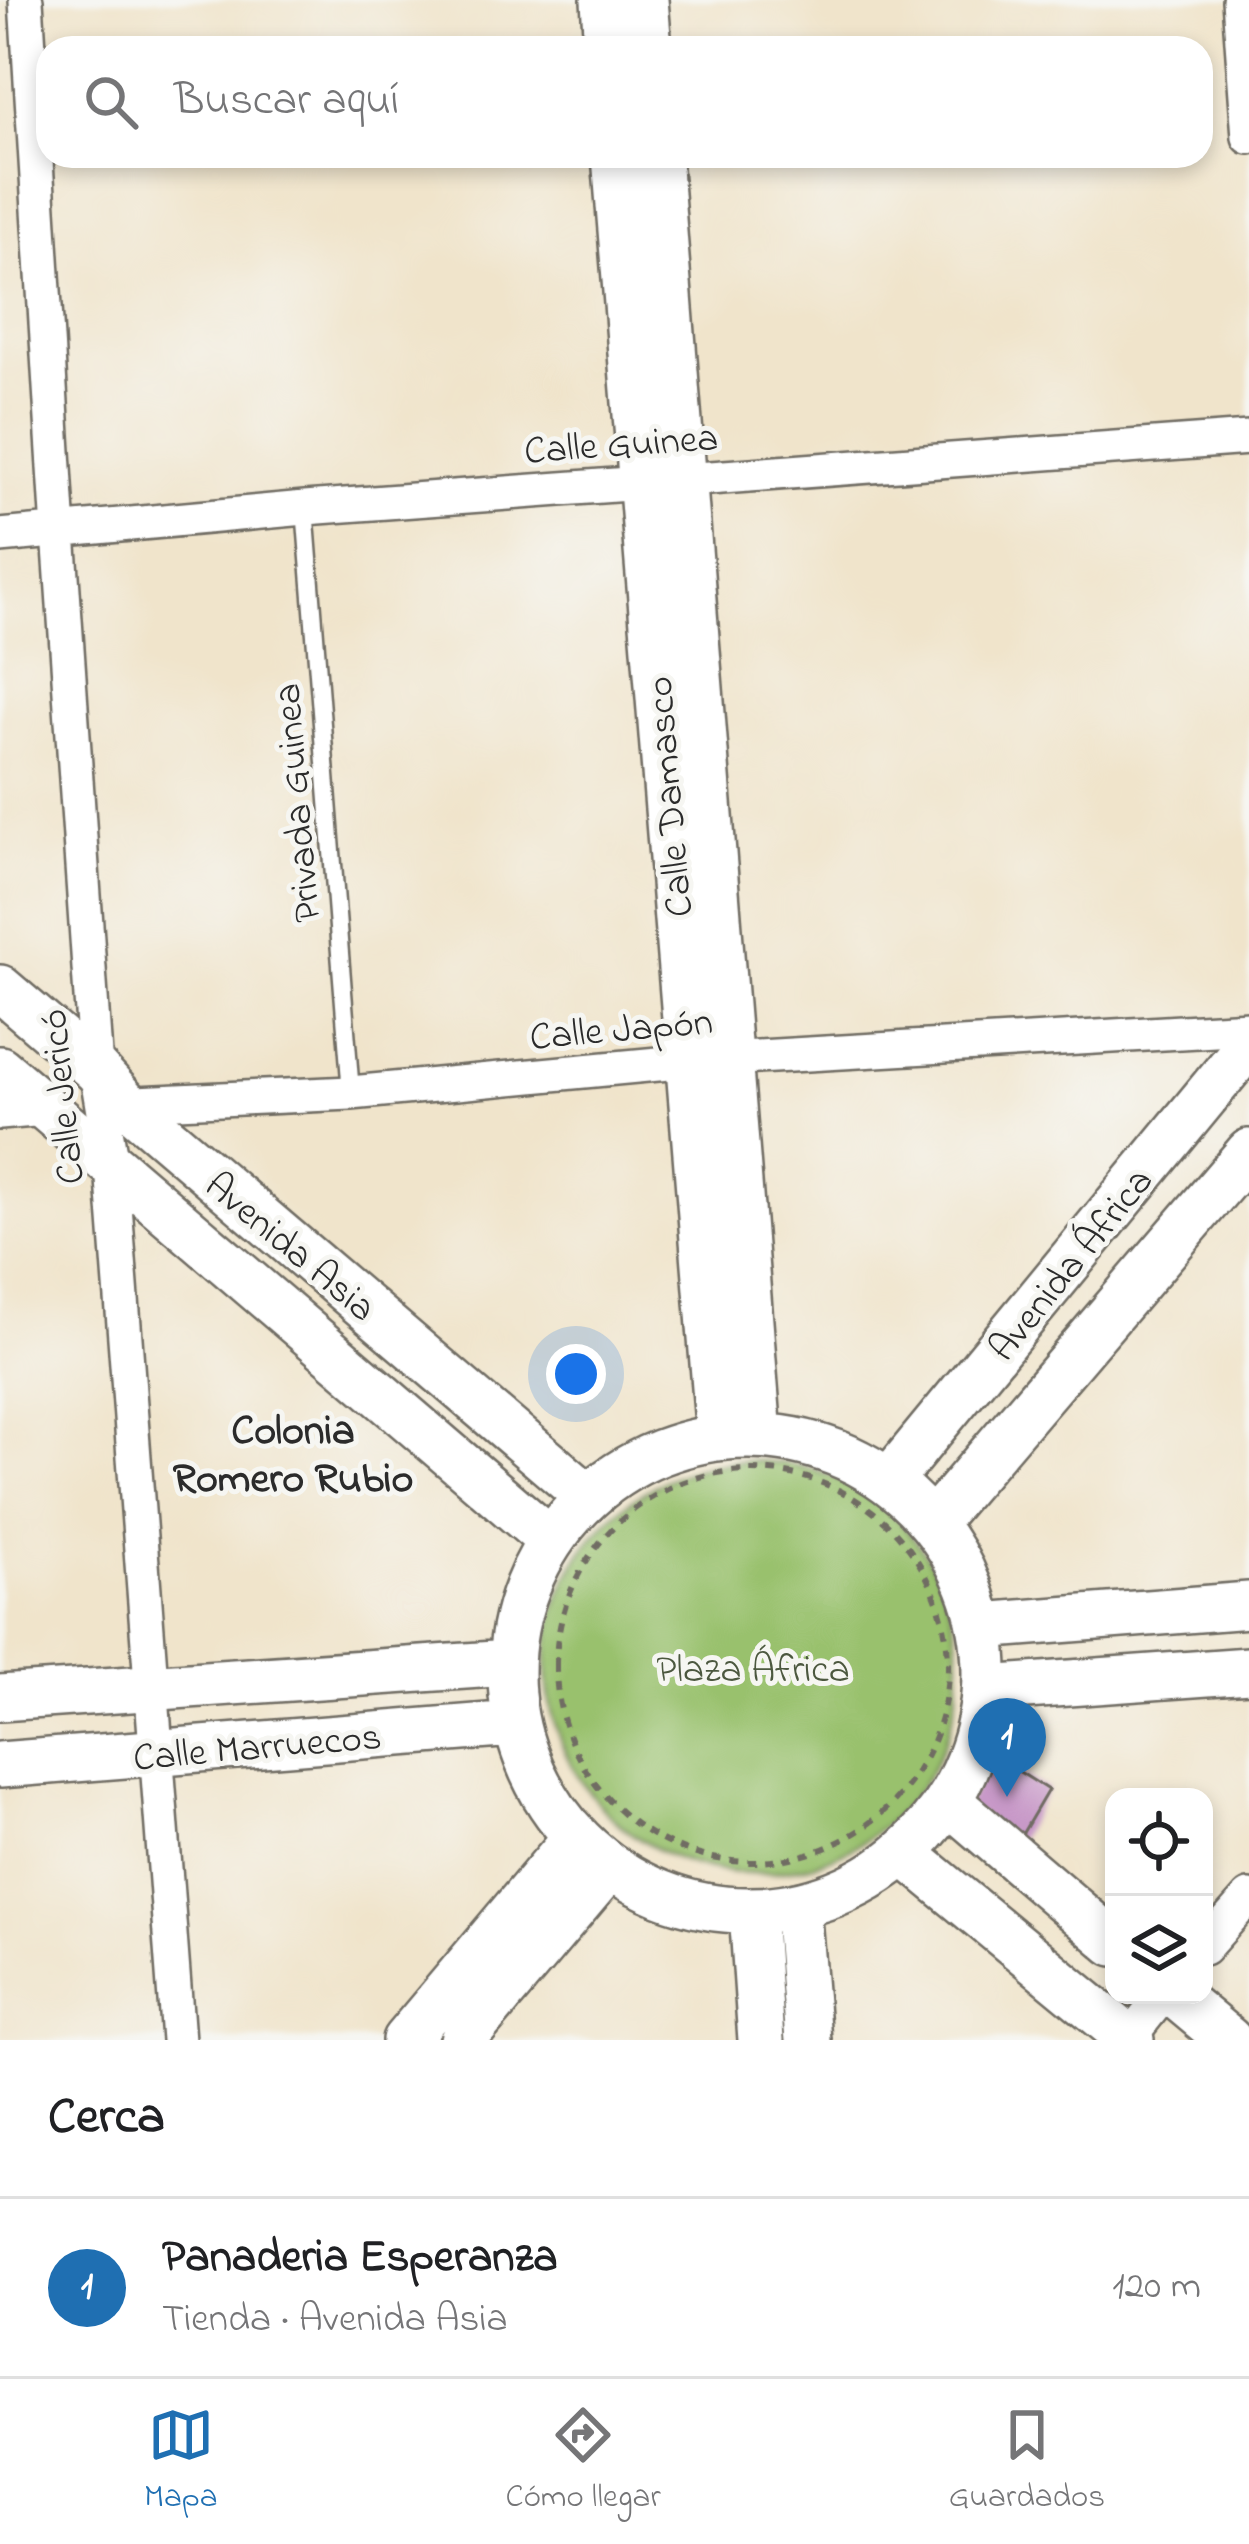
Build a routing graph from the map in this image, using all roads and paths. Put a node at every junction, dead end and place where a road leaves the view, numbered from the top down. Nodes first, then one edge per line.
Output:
1 (26, 0) edge
2 (604, 0) edge
3 (645, 0) edge
4 (1239, 0) edge
5 (606, 36) edge
6 (648, 36) edge
7 (1249, 137) edge
8 (36, 166) edge
9 (36, 168) edge
10 (616, 168) edge
11 (659, 168) edge
12 (1249, 438) edge
13 (686, 479) junction
14 (640, 482) junction
15 (304, 508) junction
16 (58, 532) junction
17 (0, 536) edge
18 (0, 988) edge
19 (1249, 1028) edge
20 (1249, 1044) edge
21 (709, 1060) junction
22 (0, 1069) edge
23 (108, 1092) junction
24 (351, 1093) junction
25 (47, 1109) junction
26 (0, 1113) edge
27 (1249, 1152) edge
28 (112, 1166) junction
29 (739, 1437) junction
30 (889, 1481) junction
31 (588, 1497) junction
32 (649, 1499) joint
33 (933, 1522) junction
34 (550, 1540) junction
35 (1249, 1605) edge
36 (982, 1626) junction
37 (509, 1663) junction
38 (1249, 1670) edge
39 (150, 1686) junction
40 (986, 1688) junction
41 (0, 1698) edge
42 (514, 1724) junction
43 (158, 1753) junction
44 (0, 1765) edge
45 (948, 1801) junction
46 (592, 1853) junction
47 (904, 1853) junction
48 (1249, 1898) edge
49 (797, 1906) junction
50 (752, 1911) junction
51 (1105, 1935) edge
52 (1213, 1938) edge
53 (1156, 2004) edge
54 (1186, 2004) edge
55 (1129, 2039) edge
56 (178, 2040) edge
57 (405, 2040) edge
58 (463, 2040) edge
59 (761, 2040) edge
60 (808, 2040) edge
61 (1229, 2040) edge

1 - 8 street, Calle Jericó
2 - 5 street
3 - 6 street
4 - 7 street
9 - 16 street, Calle Jericó
10 - 14 street, Calle Damasco
11 - 13 street, Calle Damasco
12 - 13 street, Calle Guinea
13 - 14 street, Calle Guinea
13 - 21 street, Calle Damasco
14 - 15 street, Calle Guinea
14 - 21 street, Calle Damasco
15 - 16 street, Calle Guinea
15 - 24 lane, Privada Guinea
16 - 17 street, Calle Guinea
16 - 23 street, Calle Jericó
18 - 23 street, Avenida Asia
19 - 21 street, Calle Japón
20 - 30 street, Avenida África
21 - 24 street, Calle Japón
21 - 29 street, Calle Damasco
22 - 25 street, Avenida Asia
23 - 24 street, Calle Japón
23 - 25 street, Calle Japón
23 - 28 street, Calle Jericó
23 - 31 street, Avenida Asia
25 - 26 street, Calle Japón
25 - 28 street, Avenida Asia
27 - 33 street, Avenida África
28 - 34 street, Avenida Asia
28 - 39 street, Calle Jericó
29 - 30 street
29 - 31 street
30 - 33 street
31 - 34 street
32 - 32 path
33 - 36 street
34 - 37 street
35 - 36 street
36 - 40 street
37 - 39 street, Calle Marruecos
37 - 42 street
38 - 40 street
39 - 41 street, Calle Marruecos
39 - 43 street, Calle Jericó
40 - 45 street
42 - 43 street, Calle Marruecos
42 - 46 street
43 - 44 street, Calle Marruecos
43 - 56 street, Calle Jericó
45 - 47 street
45 - 51 street
46 - 50 street
46 - 57 street
46 - 58 street
47 - 49 street
47 - 55 street
48 - 52 street
49 - 50 street
49 - 60 street
50 - 59 street
53 - 55 street
54 - 61 street

